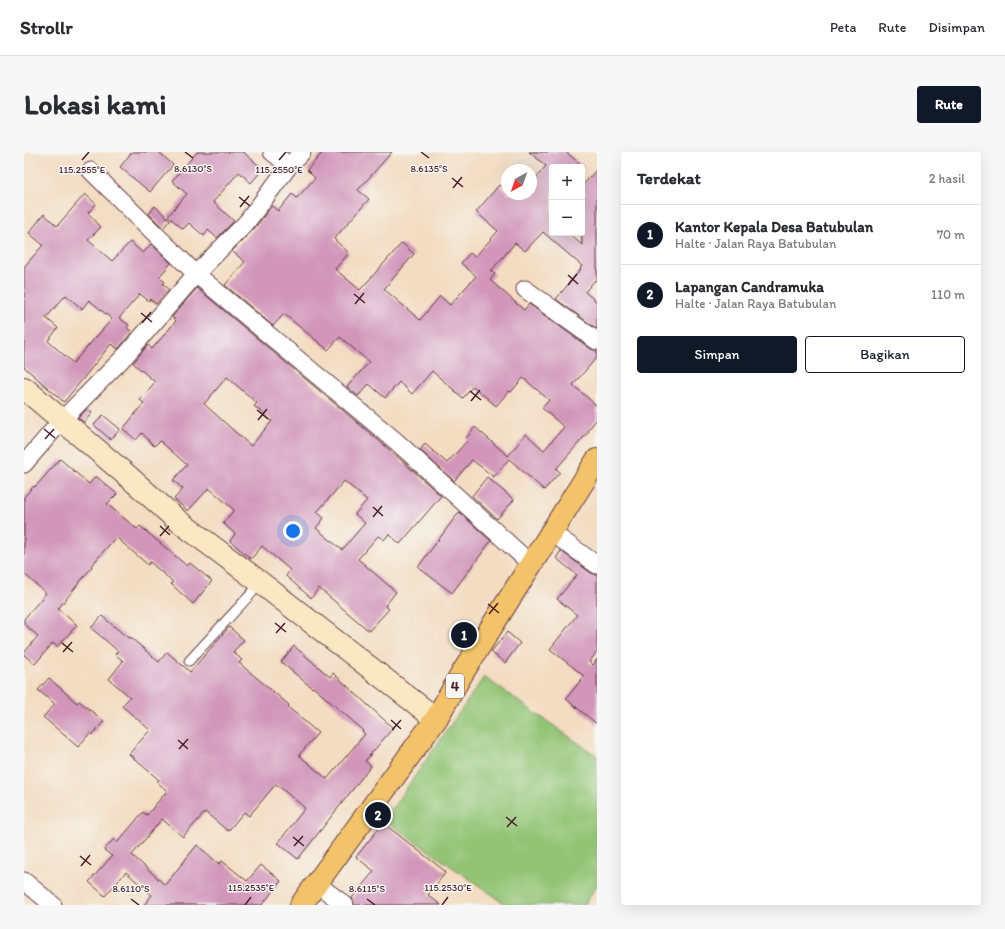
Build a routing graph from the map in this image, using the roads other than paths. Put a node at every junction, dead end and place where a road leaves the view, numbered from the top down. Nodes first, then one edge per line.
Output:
1 (272, 152) edge
2 (302, 152) edge
3 (289, 166) junction
4 (91, 171) dead end
5 (196, 274) junction
6 (525, 289) dead end
7 (597, 341) edge
8 (24, 388) edge
9 (62, 420) junction
10 (597, 460) edge
11 (24, 464) edge
12 (551, 532) junction
13 (597, 564) edge
14 (532, 565) junction
15 (261, 583) junction
16 (189, 661) dead end
17 (436, 719) junction
18 (24, 881) edge
19 (317, 884) junction
20 (53, 905) edge
21 (301, 905) edge
22 (345, 905) edge

1 - 3 street
2 - 3 street
3 - 5 street
4 - 5 street
5 - 9 street
5 - 14 street
6 - 7 street
8 - 9 street
9 - 11 street
9 - 15 street
10 - 12 highway, 4
12 - 13 street
12 - 14 highway, 4
14 - 17 highway, 4
15 - 16 lane
15 - 17 street
17 - 19 highway, 4
18 - 20 street
19 - 21 highway, 4
19 - 22 street

